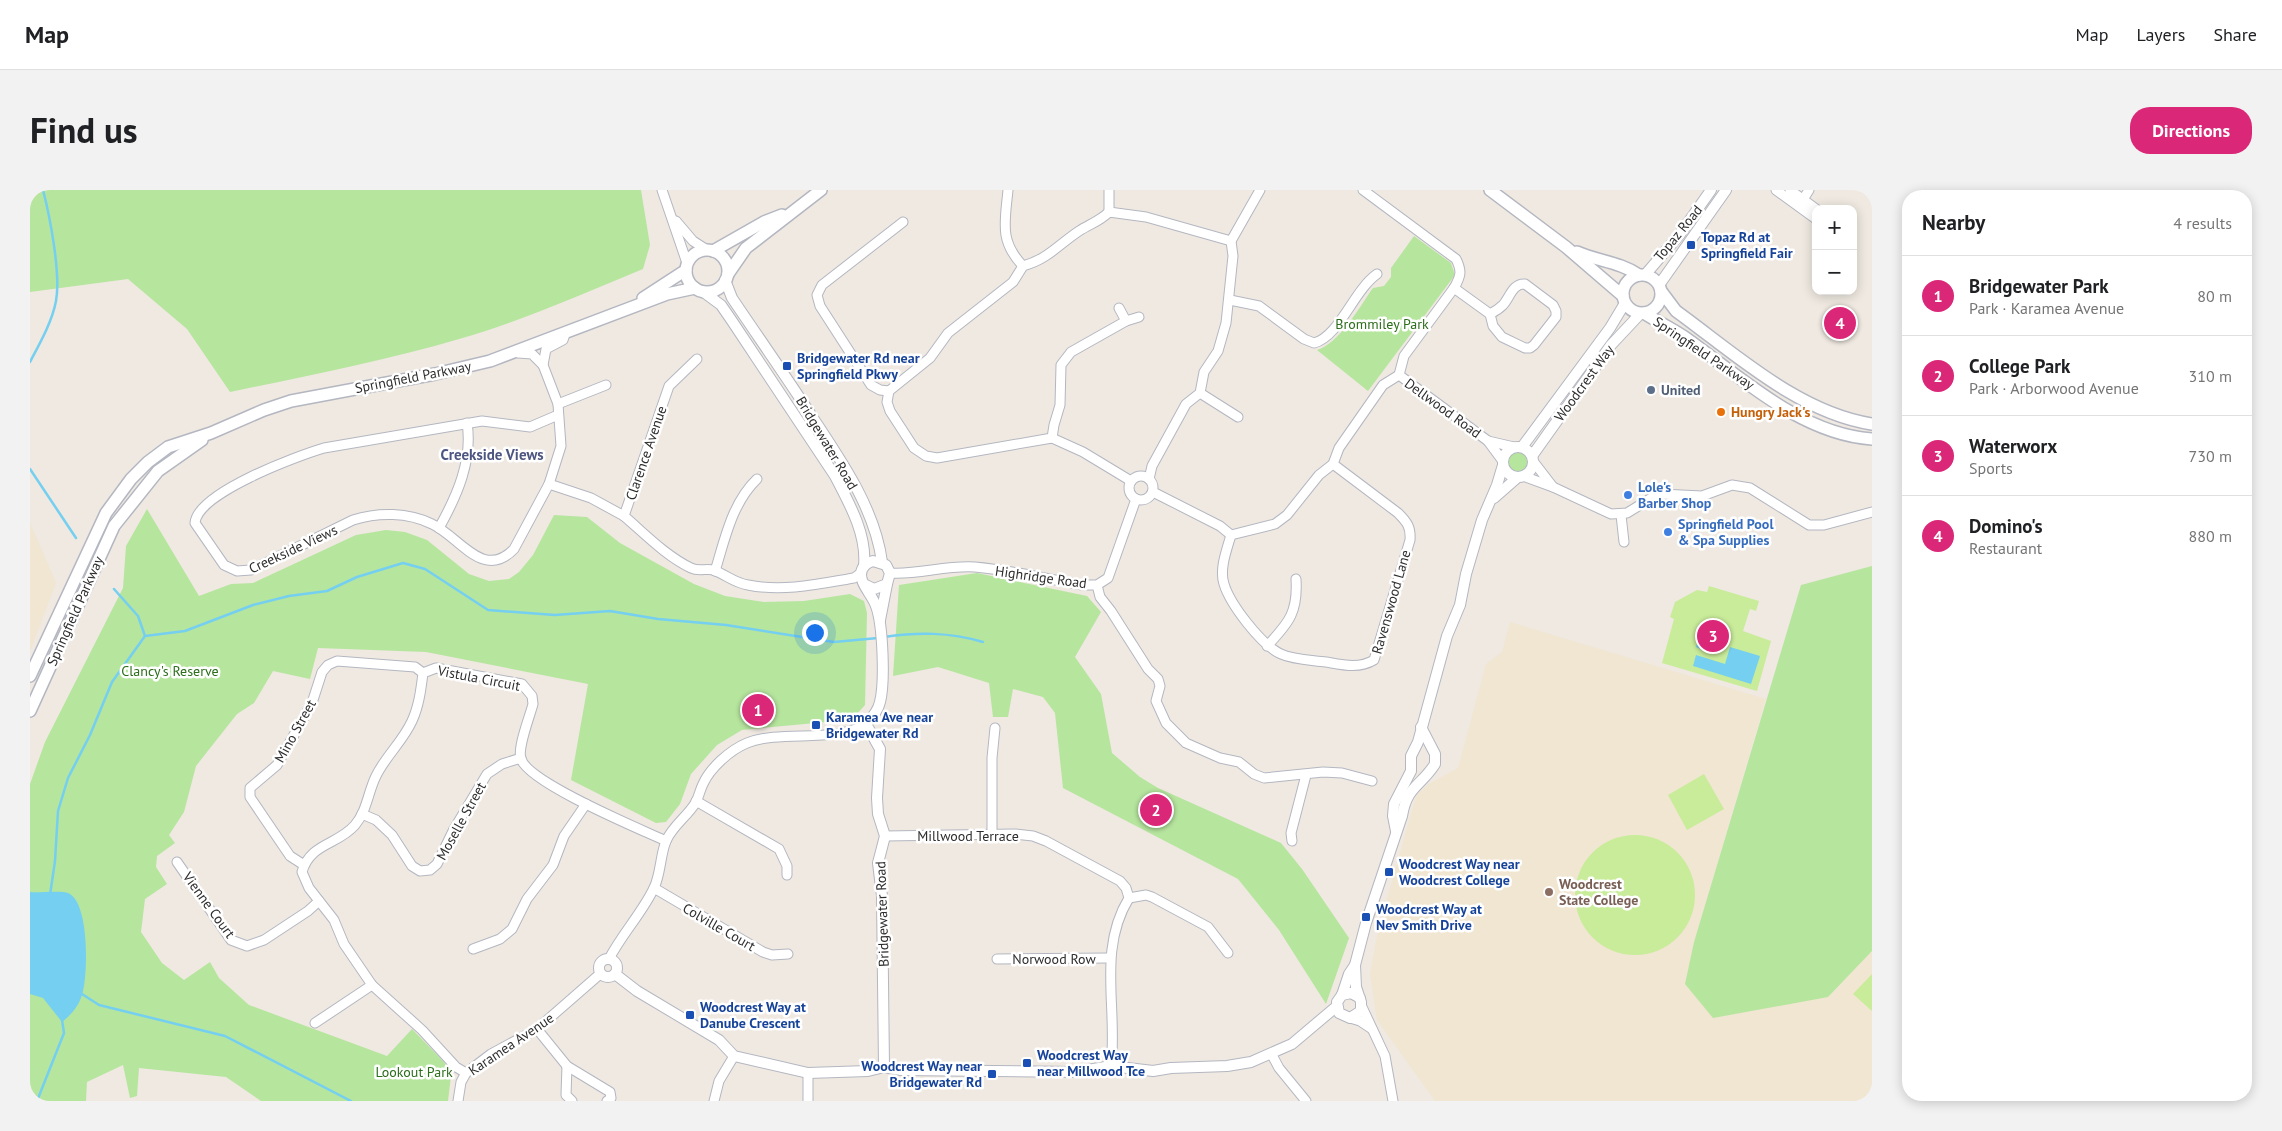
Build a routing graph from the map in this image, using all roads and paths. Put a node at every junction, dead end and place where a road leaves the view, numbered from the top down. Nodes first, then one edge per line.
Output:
1 (662, 190) edge
2 (821, 190) edge
3 (1008, 190) edge
4 (1109, 190) edge
5 (1260, 190) edge
6 (1363, 190) edge
7 (1490, 190) edge
8 (1711, 190) edge
9 (1726, 190) edge
10 (1790, 190) edge
11 (1809, 190) edge
12 (1776, 191) edge
13 (1801, 202) junction
14 (804, 204) junction
15 (1812, 207) edge
16 (1109, 212) junction
17 (1812, 214) edge
18 (672, 217) junction
19 (903, 222) dead end
20 (1231, 241) junction
21 (1566, 247) junction
22 (710, 250) junction
23 (1023, 266) junction
24 (686, 267) junction
25 (1377, 274) dead end
26 (1642, 275) junction
27 (727, 277) junction
28 (1454, 288) junction
29 (1660, 288) junction
30 (699, 290) junction
31 (1624, 299) junction
32 (1230, 300) junction
33 (1119, 308) dead end
34 (1643, 313) junction
35 (1490, 314) junction
36 (614, 315) junction
37 (1140, 317) dead end
38 (1126, 321) junction
39 (565, 334) junction
40 (514, 353) junction
41 (697, 359) dead end
42 (543, 364) junction
43 (1398, 375) junction
44 (606, 385) dead end
45 (889, 391) junction
46 (1200, 393) junction
47 (558, 404) junction
48 (558, 415) junction
49 (1238, 417) dead end
50 (467, 423) junction
51 (1872, 424) edge
52 (211, 433) junction
53 (1052, 438) junction
54 (1872, 439) edge
55 (1488, 441) junction
56 (1518, 447) junction
57 (1532, 459) junction
58 (1503, 462) junction
59 (1333, 464) junction
60 (1520, 476) junction
61 (757, 479) dead end
62 (1149, 479) junction
63 (1131, 481) junction
64 (549, 484) junction
65 (1553, 487) junction
66 (1153, 492) junction
67 (1136, 499) junction
68 (1489, 504) junction
69 (1872, 512) edge
70 (1621, 515) junction
71 (624, 516) junction
72 (439, 528) junction
73 (1231, 535) junction
74 (1624, 542) dead end
75 (882, 562) junction
76 (716, 572) junction
77 (890, 573) junction
78 (862, 577) junction
79 (1296, 579) dead end
80 (886, 584) junction
81 (1097, 584) junction
82 (880, 621) junction
83 (1267, 646) junction
84 (423, 673) junction
85 (30, 676) edge
86 (30, 711) edge
87 (866, 724) junction
88 (1421, 727) junction
89 (995, 728) dead end
90 (1415, 749) junction
91 (1433, 750) junction
92 (521, 758) junction
93 (1412, 764) junction
94 (1431, 770) junction
95 (1306, 775) junction
96 (1372, 781) dead end
97 (696, 801) junction
98 (586, 804) junction
99 (362, 814) junction
100 (1396, 831) junction
101 (885, 836) junction
102 (992, 836) junction
103 (666, 841) junction
104 (1292, 842) dead end
105 (177, 862) dead end
106 (304, 865) junction
107 (787, 875) dead end
108 (654, 888) junction
109 (1129, 898) junction
110 (320, 901) junction
111 (473, 949) dead end
112 (1228, 953) dead end
113 (788, 954) dead end
114 (1110, 958) junction
115 (609, 959) junction
116 (997, 959) dead end
117 (1355, 964) junction
118 (600, 974) junction
119 (615, 974) junction
120 (372, 985) junction
121 (1342, 995) junction
122 (1361, 1003) junction
123 (1337, 1006) junction
124 (1348, 1018) junction
125 (315, 1023) dead end
126 (1315, 1024) junction
127 (537, 1029) junction
128 (1372, 1029) junction
129 (1272, 1055) junction
130 (734, 1056) junction
131 (567, 1066) junction
132 (1111, 1066) junction
133 (884, 1067) junction
134 (466, 1073) junction
135 (808, 1074) junction
136 (458, 1101) edge
137 (572, 1101) edge
138 (607, 1101) edge
139 (714, 1101) edge
140 (808, 1101) edge
141 (1306, 1101) edge
142 (1393, 1101) edge

1 - 18 street
2 - 14 main road
3 - 23 street
4 - 16 street
5 - 20 street
6 - 28 street
7 - 21 main road
8 - 26 street, Topaz Road
9 - 29 street, Topaz Road
10 - 13 street
11 - 13 street
12 - 13 street
13 - 15 street
13 - 17 street
14 - 22 main road
14 - 27 main road
16 - 20 street
16 - 23 street
18 - 22 street
18 - 24 street
19 - 45 street
20 - 32 street
21 - 26 main road
21 - 31 main road
22 - 24 main road
22 - 27 main road
23 - 45 street
24 - 30 main road
24 - 36 main road, Springfield Parkway
25 - 32 street
26 - 29 main road
26 - 31 main road
27 - 30 main road
27 - 75 street, Bridgewater Road
28 - 35 street
28 - 43 street
29 - 34 main road
29 - 51 main road, Springfield Parkway
30 - 36 main road, Springfield Parkway
30 - 78 street, Bridgewater Road
31 - 34 main road
31 - 56 street, Woodcrest Way
32 - 46 street
33 - 38 street
34 - 54 main road, Springfield Parkway
34 - 57 street, Woodcrest Way
35 - 35 street
36 - 39 main road, Springfield Parkway
37 - 38 street
38 - 53 street
39 - 40 main road, Springfield Parkway
39 - 42 street
40 - 42 street
40 - 52 main road, Springfield Parkway
41 - 71 street, Clarence Avenue
42 - 47 street, Creekside Views
43 - 55 street, Dellwood Road
43 - 59 street
44 - 47 street
45 - 53 street
46 - 49 street
46 - 62 street
47 - 48 street, Creekside Views
48 - 50 street, Creekside Views
48 - 64 street, Creekside Views
50 - 72 street
50 - 72 street, Creekside Views
52 - 85 main road, Springfield Parkway
52 - 86 main road, Springfield Parkway
53 - 63 street
55 - 56 street, Dellwood Road
55 - 58 street, Dellwood Road
56 - 57 street
56 - 58 street
57 - 60 street
57 - 65 street
58 - 60 street
58 - 68 street
59 - 73 street
59 - 83 street, Ravenswood Lane
60 - 65 street
60 - 68 street
61 - 76 street
62 - 63 street
62 - 66 street
63 - 67 street
64 - 71 street
64 - 72 street, Creekside Views
65 - 70 street
66 - 67 street
66 - 73 street
67 - 81 street, Highridge Road
68 - 88 street
69 - 70 street
70 - 74 street
71 - 76 street, Clarence Avenue
73 - 83 street, Ravenswood Lane
75 - 77 street
75 - 78 street
76 - 78 street, Clarence Avenue
77 - 80 street
77 - 81 street, Highridge Road
78 - 80 street
78 - 82 street, Bridgewater Road
79 - 83 street
80 - 82 street, Bridgewater Road
81 - 95 street
82 - 87 street, Bridgewater Road
84 - 92 street, Vistula Circuit
84 - 99 street, Vistula Circuit
84 - 106 street, Mino Street
87 - 97 street
87 - 101 street
88 - 90 street
88 - 91 street
89 - 102 street
90 - 91 street
90 - 93 street
91 - 94 street
92 - 98 street
92 - 99 street, Moselle Street
93 - 94 street
93 - 100 street
94 - 100 street
95 - 96 street
95 - 104 street
97 - 103 street
97 - 107 street
98 - 103 street
98 - 111 street
99 - 106 street, Vistula Circuit
100 - 117 street
101 - 102 street, Millwood Terrace
101 - 133 street, Bridgewater Road
102 - 109 street, Millwood Terrace
103 - 108 street
105 - 110 street, Vienne Court
106 - 110 street
108 - 113 street, Colville Court
108 - 115 street
109 - 112 street
109 - 114 street
110 - 120 street
114 - 116 street, Norwood Row
114 - 132 street
115 - 118 street
115 - 119 street
117 - 121 street
117 - 122 street
118 - 119 street
118 - 127 street, Karamea Avenue
119 - 130 street
120 - 125 street
120 - 134 street
121 - 122 street
121 - 123 street
122 - 124 street
122 - 128 street
123 - 124 street
123 - 126 street
124 - 126 street
124 - 128 street
126 - 129 street
127 - 131 street
127 - 134 street, Karamea Avenue
128 - 142 street
129 - 132 street
129 - 141 street
130 - 135 street
130 - 139 street
131 - 137 street
131 - 138 street
132 - 133 street
133 - 135 street
134 - 136 street, Karamea Avenue
135 - 140 street

